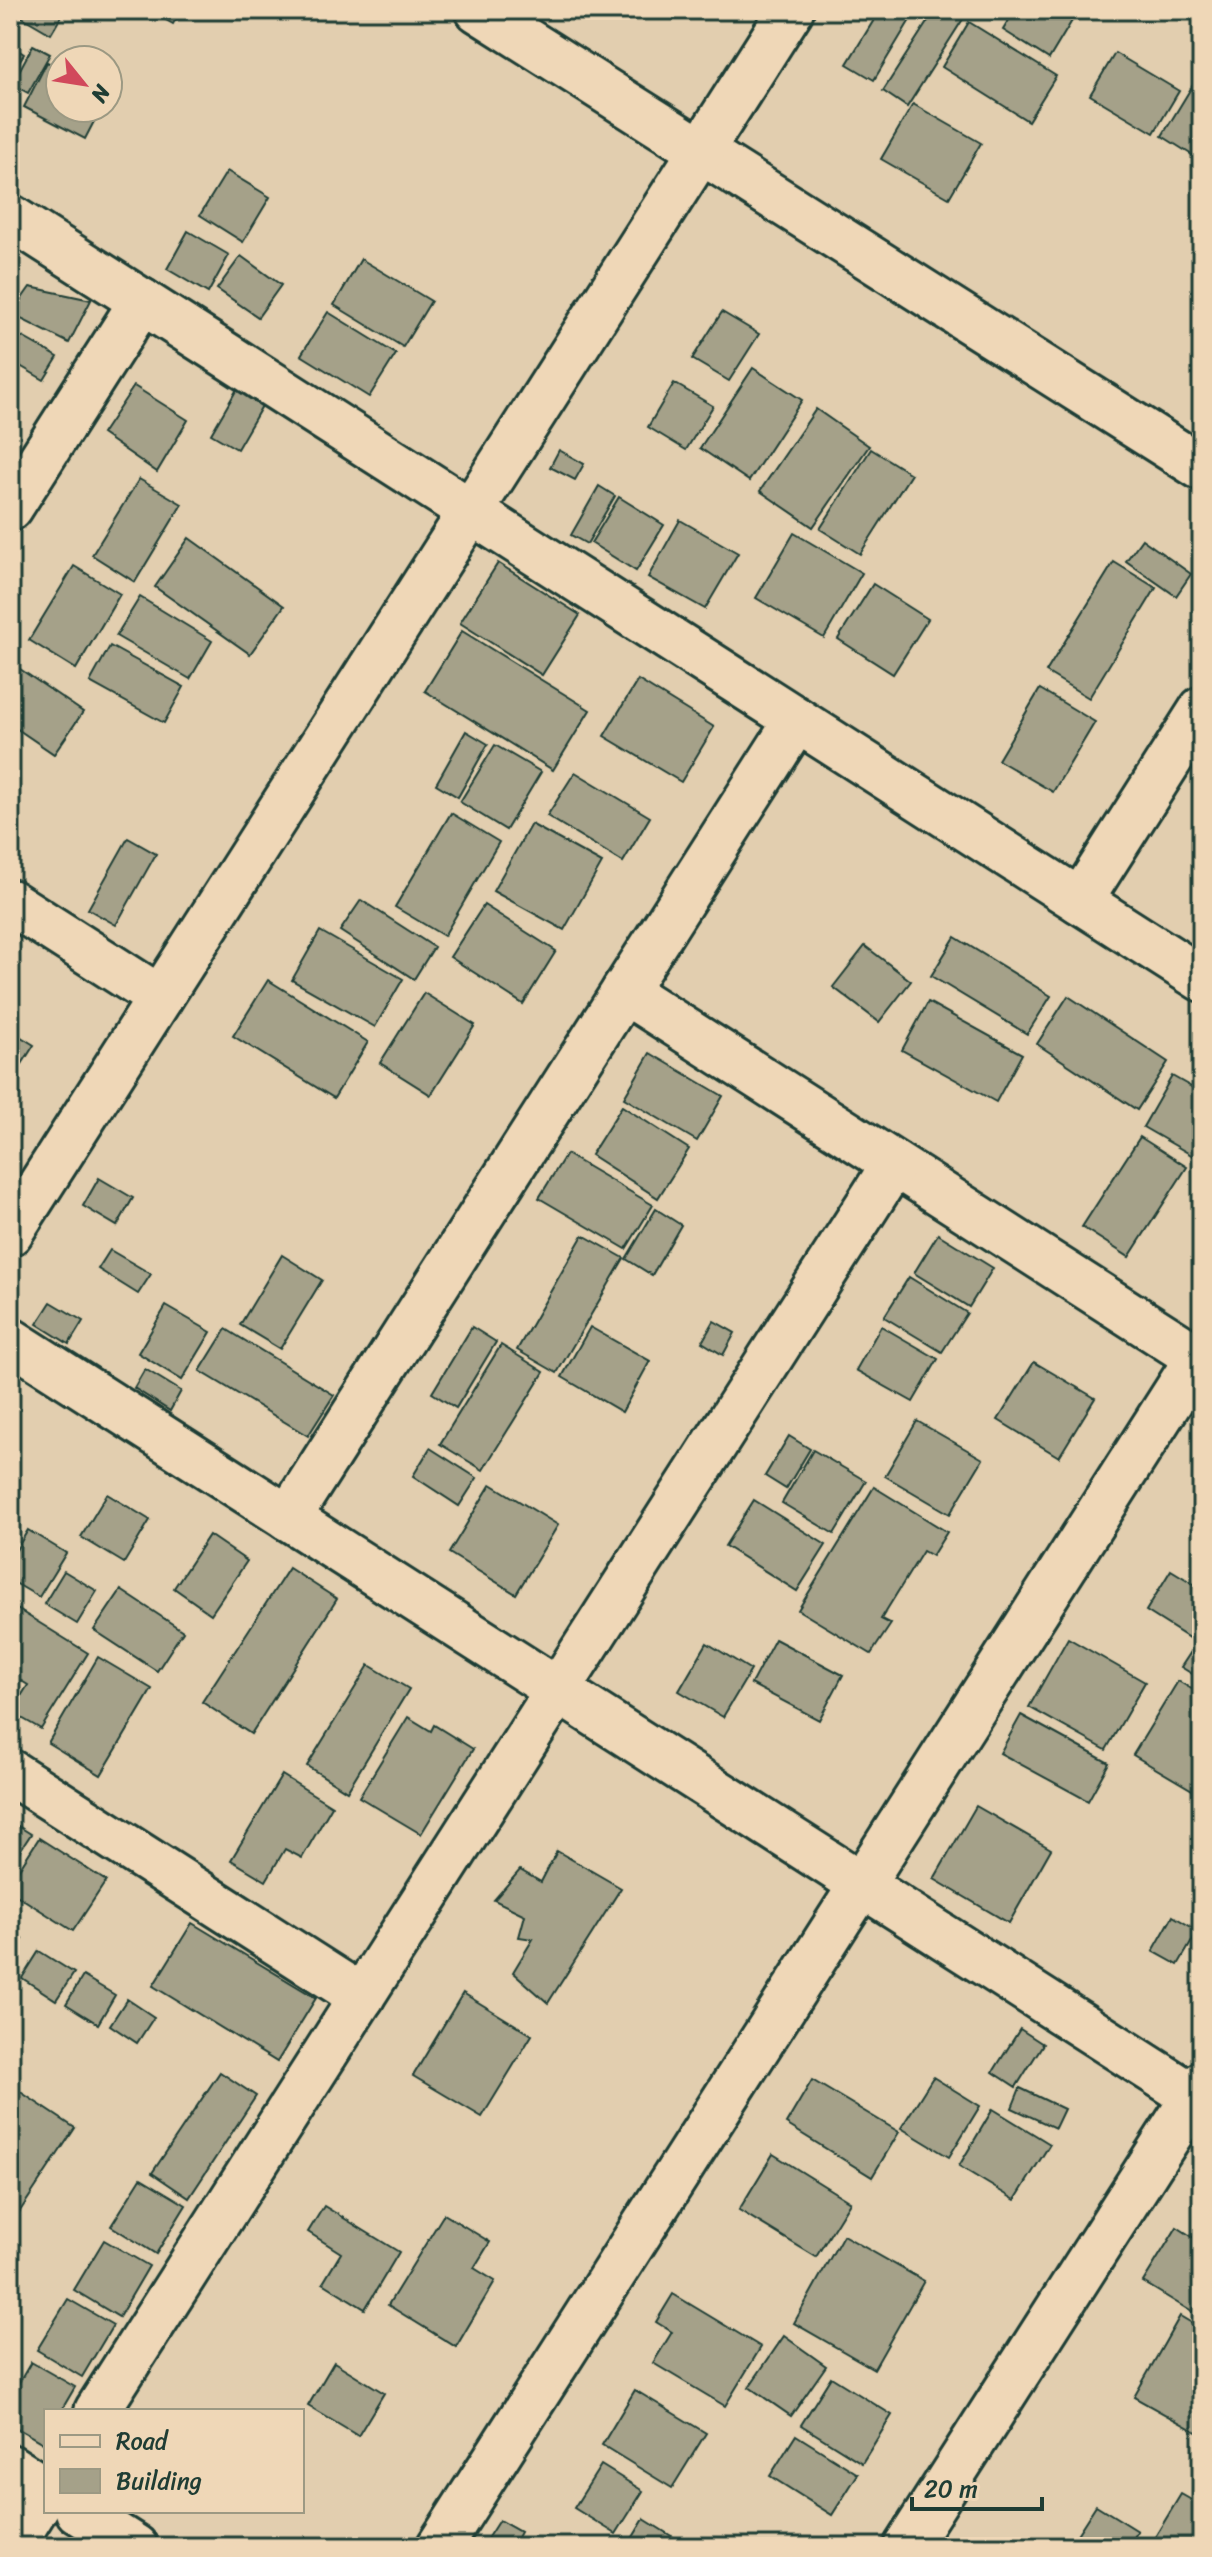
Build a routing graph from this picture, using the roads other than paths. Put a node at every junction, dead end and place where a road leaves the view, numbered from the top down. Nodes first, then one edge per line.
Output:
1 (478, 10) edge
2 (791, 10) edge
3 (700, 151) junction
4 (10, 217) edge
5 (142, 301) junction
6 (1202, 468) edge
7 (10, 508) edge
8 (471, 511) junction
9 (1202, 709) edge
10 (797, 720) junction
11 (1080, 901) junction
12 (10, 902) edge
13 (1202, 979) edge
14 (624, 991) junction
15 (160, 998) junction
16 (894, 1164) junction
17 (10, 1233) edge
18 (10, 1340) edge
19 (1200, 1354) edge
20 (288, 1518) junction
21 (557, 1690) junction
22 (10, 1772) edge
23 (861, 1885) junction
24 (362, 1997) junction
25 (1199, 2094) edge
26 (98, 2409) edge
27 (10, 2467) edge
28 (44, 2490) edge
29 (44, 2494) edge
30 (81, 2513) edge
31 (11, 2547) edge
32 (135, 2547) edge
33 (439, 2547) edge
34 (906, 2547) edge

1 - 3 street
2 - 3 street
3 - 6 street
3 - 8 street
4 - 5 street
5 - 7 street
5 - 8 street
8 - 10 street
8 - 15 street
9 - 11 street
10 - 11 street
10 - 14 street
11 - 13 street
12 - 15 street
14 - 16 street
14 - 20 street
15 - 17 street
16 - 19 street
16 - 21 street
18 - 20 street
19 - 23 street
20 - 21 street
21 - 23 street
21 - 24 street
22 - 24 street
23 - 25 street
23 - 33 street
24 - 26 street
25 - 34 street
27 - 28 street
29 - 31 street
30 - 32 street

